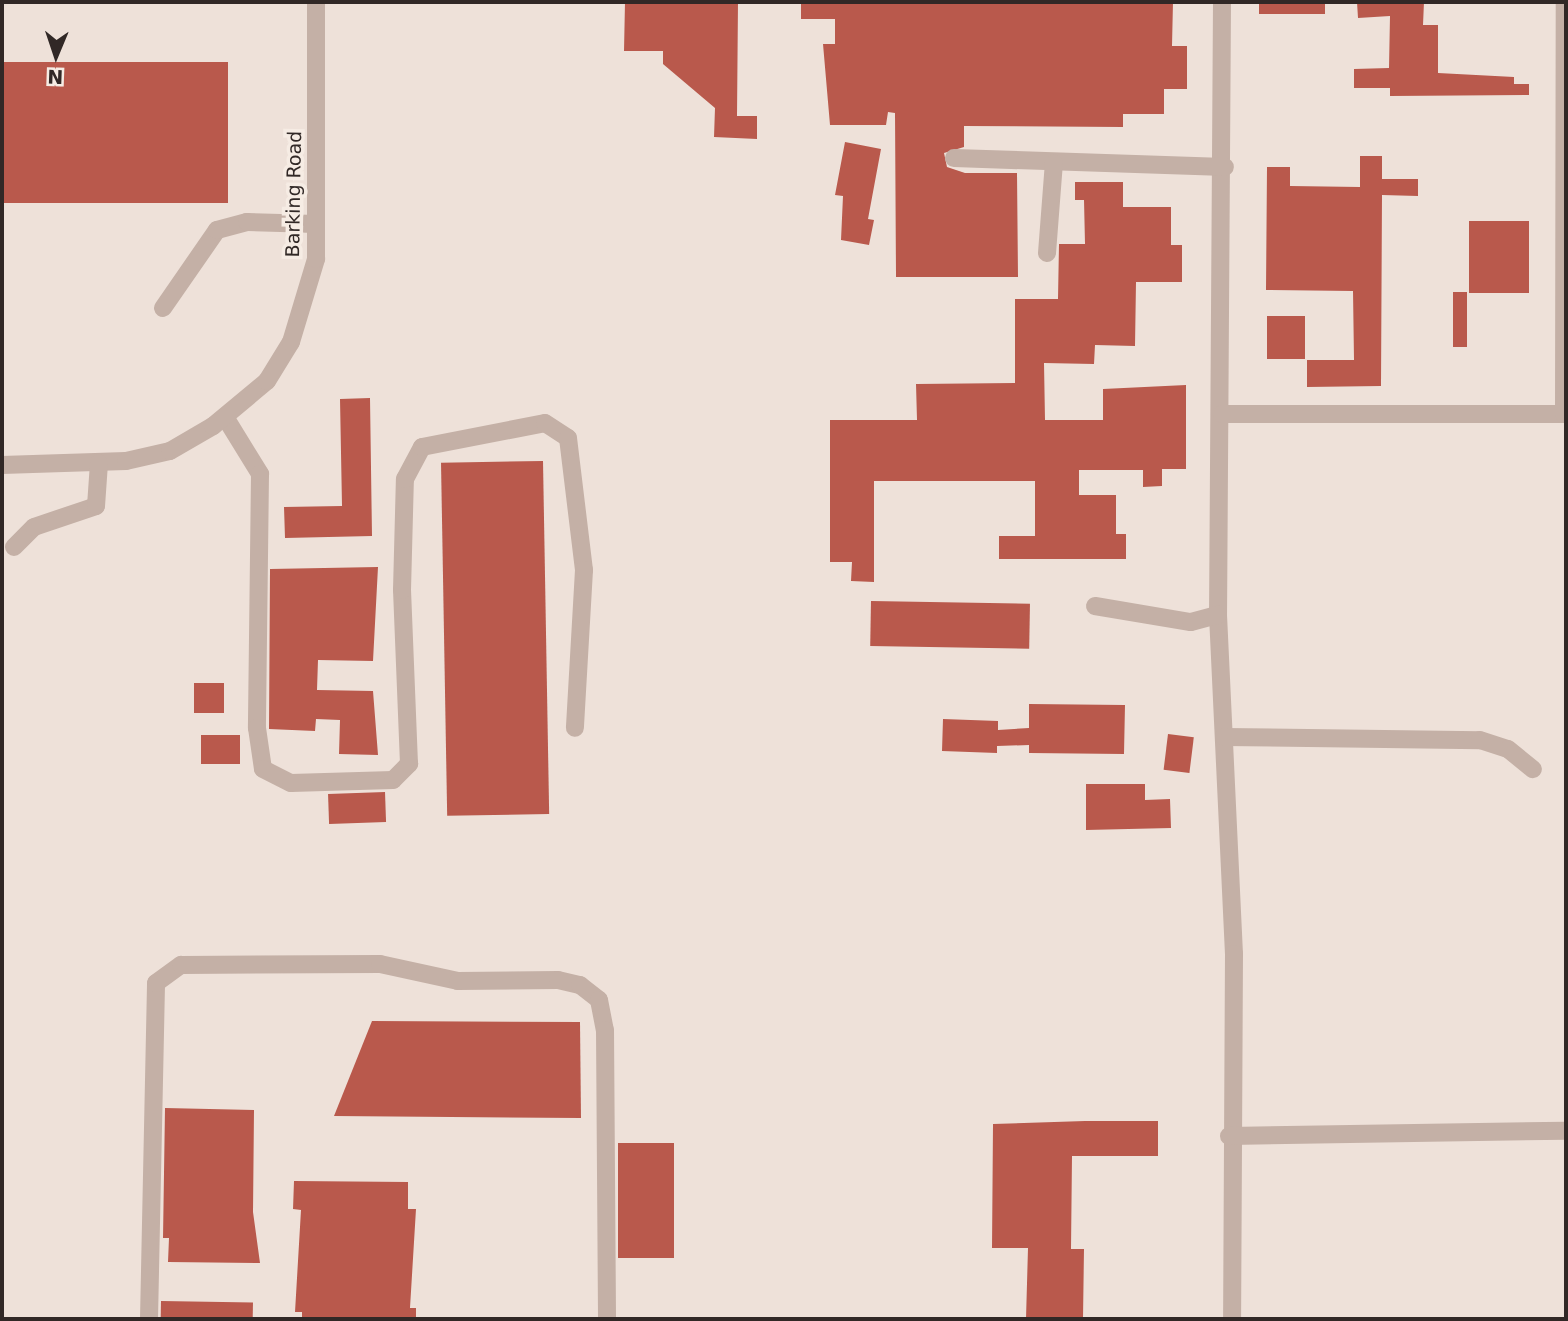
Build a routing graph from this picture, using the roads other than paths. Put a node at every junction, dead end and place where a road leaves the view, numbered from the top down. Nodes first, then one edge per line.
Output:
1 (316, 2) edge
2 (1222, 2) edge
3 (1565, 2) edge
4 (954, 158) dead end
5 (1054, 163) junction
6 (1225, 167) junction
7 (316, 225) junction
8 (1047, 253) dead end
9 (163, 308) dead end
10 (1222, 414) junction
11 (1565, 414) edge
12 (225, 417) junction
13 (99, 463) junction
14 (2, 465) edge
15 (14, 547) dead end
16 (1095, 606) dead end
17 (1219, 615) junction
18 (575, 728) dead end
19 (1224, 737) junction
20 (1532, 769) dead end
21 (1566, 1131) edge
22 (1229, 1136) junction
23 (149, 1319) edge
24 (607, 1319) edge
25 (1232, 1319) edge

1 - 7 street, Barking Road
2 - 6 street
3 - 11 street
4 - 5 street
5 - 6 street
5 - 8 street
6 - 10 street
7 - 9 street
7 - 12 street, Barking Road
10 - 11 street
10 - 17 street
12 - 13 street, Barking Road
12 - 18 street
13 - 14 street, Barking Road
13 - 15 street
16 - 17 street
17 - 19 street
19 - 20 street
19 - 22 street
21 - 22 street
22 - 25 street
23 - 24 street

